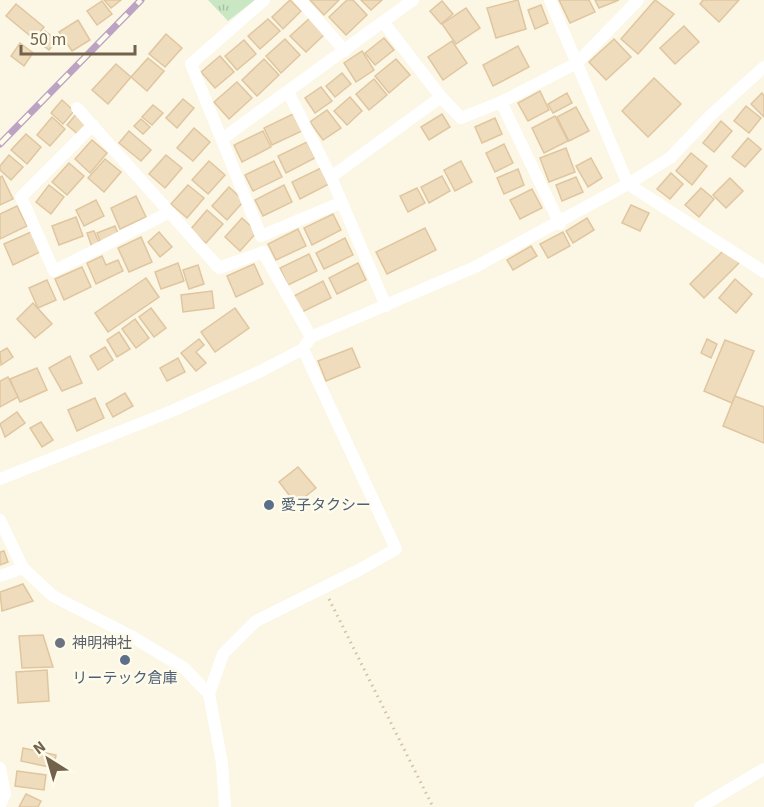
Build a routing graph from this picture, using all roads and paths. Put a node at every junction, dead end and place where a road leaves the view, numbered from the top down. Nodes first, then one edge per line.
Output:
1 (264, 0) edge
2 (300, 0) edge
3 (413, 0) edge
4 (550, 0) edge
5 (638, 0) edge
6 (384, 23) junction
7 (345, 51) junction
8 (577, 63) junction
9 (764, 67) edge
10 (288, 92) junction
11 (441, 97) junction
12 (501, 102) junction
13 (77, 108) dead end
14 (93, 125) junction
15 (222, 139) junction
16 (331, 177) junction
17 (628, 184) junction
18 (340, 203) junction
19 (168, 213) junction
20 (560, 224) junction
21 (764, 272) edge
22 (386, 306) junction
23 (311, 337) junction
24 (303, 349) junction
25 (0, 479) edge
26 (0, 520) edge
27 (23, 568) junction
28 (0, 576) edge
29 (323, 587) junction
30 (209, 694) junction
31 (0, 768) edge
32 (764, 769) edge
33 (0, 805) edge
34 (225, 807) edge
35 (433, 807) edge
36 (700, 807) edge

1 - 15 street
2 - 7 street
3 - 6 street
4 - 8 street
5 - 8 street
6 - 7 street
6 - 11 street
7 - 10 street
8 - 12 street
8 - 17 street
9 - 17 street
10 - 15 street
10 - 16 street
11 - 12 street
11 - 16 street
12 - 20 street
13 - 14 street
14 - 19 street
14 - 19 street
15 - 18 street
16 - 18 street
17 - 20 street
17 - 21 street
18 - 22 street
19 - 23 street
20 - 22 street
22 - 23 street
23 - 24 street
24 - 25 street
24 - 29 street
26 - 27 street
27 - 28 street
27 - 30 street
29 - 30 street
29 - 35 path
30 - 34 street
31 - 33 street
32 - 36 street

